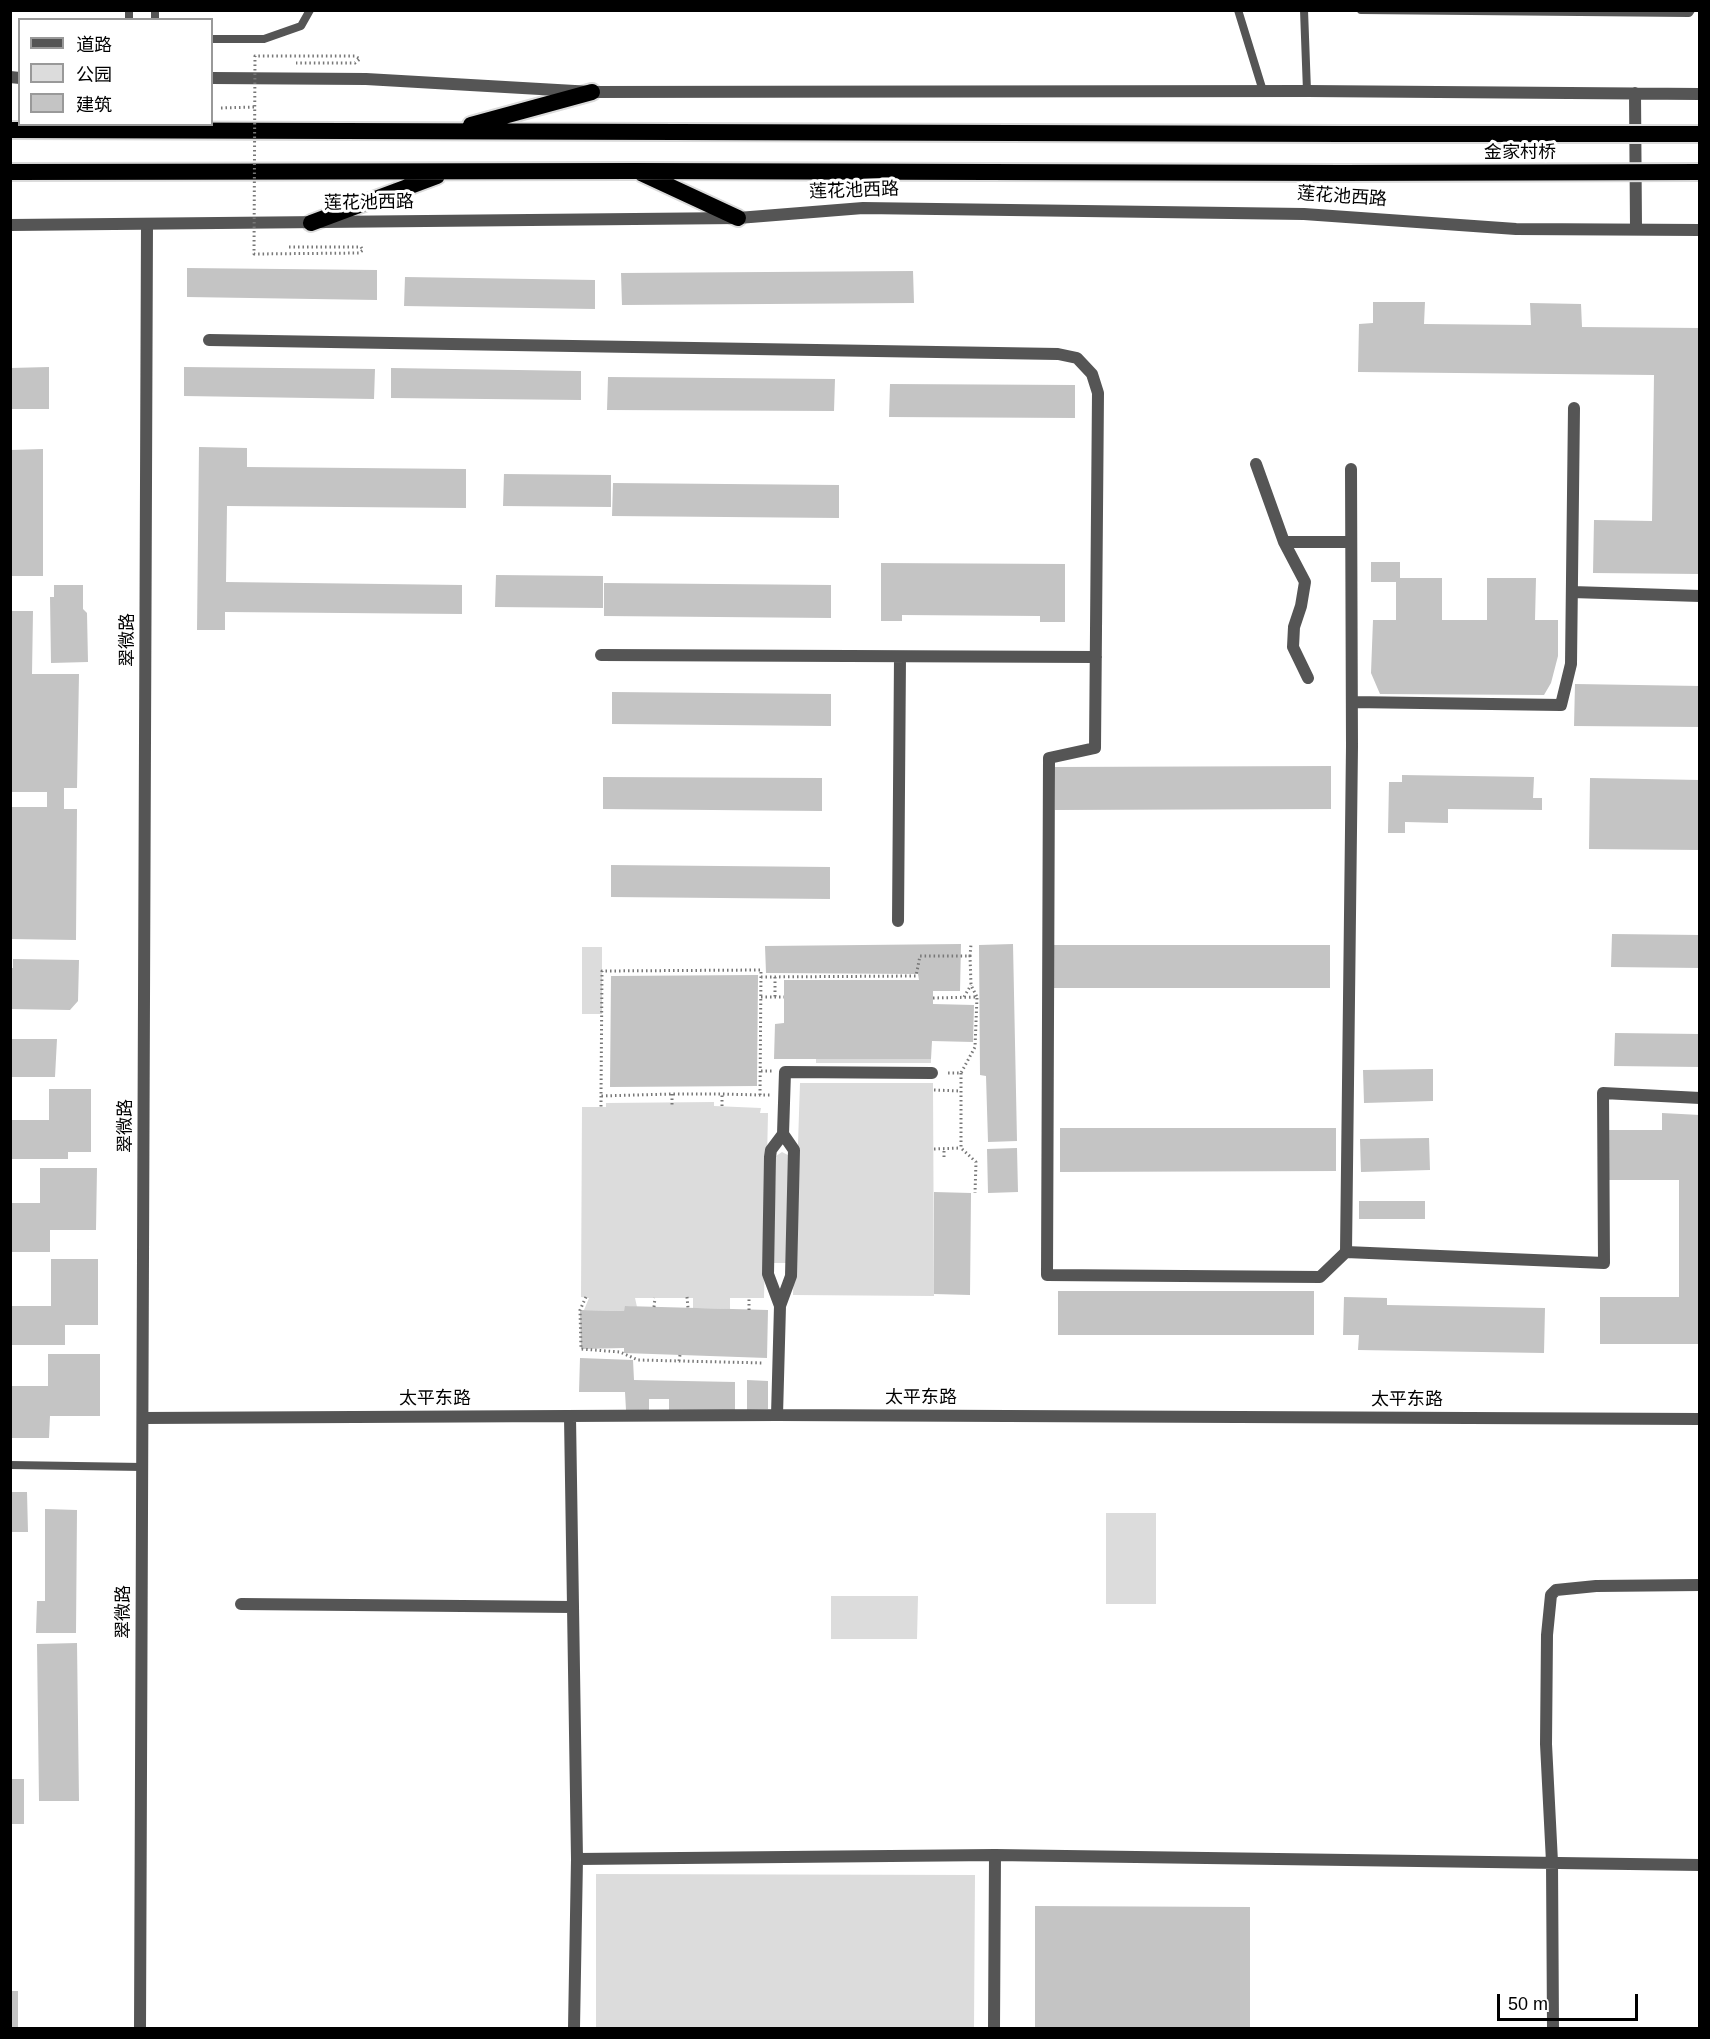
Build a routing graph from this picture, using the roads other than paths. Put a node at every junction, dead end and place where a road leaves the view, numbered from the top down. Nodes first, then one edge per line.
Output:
1 (310, 10) edge
2 (1239, 10) edge
3 (1304, 10) edge
4 (1361, 10) edge
5 (1691, 10) edge
6 (213, 39) edge
7 (213, 78) edge
8 (1263, 91) junction
9 (1307, 91) junction
10 (592, 92) junction
11 (1635, 93) junction
12 (1700, 94) edge
13 (10, 130) edge
14 (451, 131) junction
15 (1700, 134) edge
16 (448, 171) junction
17 (635, 171) junction
18 (10, 172) edge
19 (1700, 172) edge
20 (1341, 173) joint
21 (738, 218) junction
22 (311, 223) junction
23 (147, 224) junction
24 (10, 225) edge
25 (1636, 228) junction
26 (1700, 230) edge
27 (209, 340) dead end
28 (1574, 408) dead end
29 (1256, 464) dead end
30 (1351, 469) dead end
31 (1284, 542) junction
32 (1351, 542) junction
33 (1572, 592) junction
34 (1700, 596) edge
35 (601, 656) dead end
36 (900, 657) junction
37 (1096, 657) junction
38 (1308, 678) dead end
39 (1352, 702) junction
40 (898, 921) dead end
41 (932, 1073) road end
42 (1700, 1098) edge
43 (783, 1134) junction
44 (1346, 1252) junction
45 (780, 1306) junction
46 (777, 1415) junction
47 (570, 1417) junction
48 (143, 1418) junction
49 (1700, 1419) edge
50 (10, 1465) edge
51 (143, 1467) junction
52 (1700, 1585) edge
53 (241, 1604) dead end
54 (573, 1607) junction
55 (995, 1855) junction
56 (577, 1859) junction
57 (1552, 1862) junction
58 (1700, 1864) edge
59 (140, 2028) edge
60 (574, 2028) edge
61 (994, 2028) edge
62 (1553, 2028) edge

1 - 6 lane
2 - 8 lane
3 - 9 lane
4 - 5 lane
7 - 10 street
8 - 9 street
8 - 10 street
9 - 11 street
10 - 14 highway
11 - 12 street
11 - 25 street
13 - 14 highway
14 - 15 highway, 金家村桥, bridge
16 - 17 highway, 莲花池西路
16 - 18 highway, 莲花池西路
16 - 22 highway
17 - 20 highway, 莲花池西路
17 - 21 highway
19 - 20 highway, 金家村桥, bridge
21 - 22 street, 莲花池西路
21 - 25 street, 莲花池西路
22 - 23 street, 莲花池西路
23 - 24 street, 莲花池西路
23 - 48 street, 翠微路
25 - 26 street, 莲花池西路
27 - 37 street
28 - 33 street
29 - 31 street
30 - 32 street
31 - 32 street
31 - 38 street
32 - 39 street
33 - 34 street
33 - 39 street
35 - 36 street
36 - 37 street
36 - 40 street
37 - 44 street
39 - 44 street
41 - 43 street
42 - 44 street
43 - 45 street
43 - 45 street
45 - 46 street
46 - 47 street, 太平东路
46 - 49 street, 太平东路
47 - 48 street, 太平东路
47 - 54 street
48 - 51 street, 翠微路
50 - 51 lane
51 - 59 street, 翠微路
52 - 57 street
53 - 54 street
54 - 56 street
55 - 56 street
55 - 57 street
55 - 61 street
56 - 60 street
57 - 58 street
57 - 62 street

